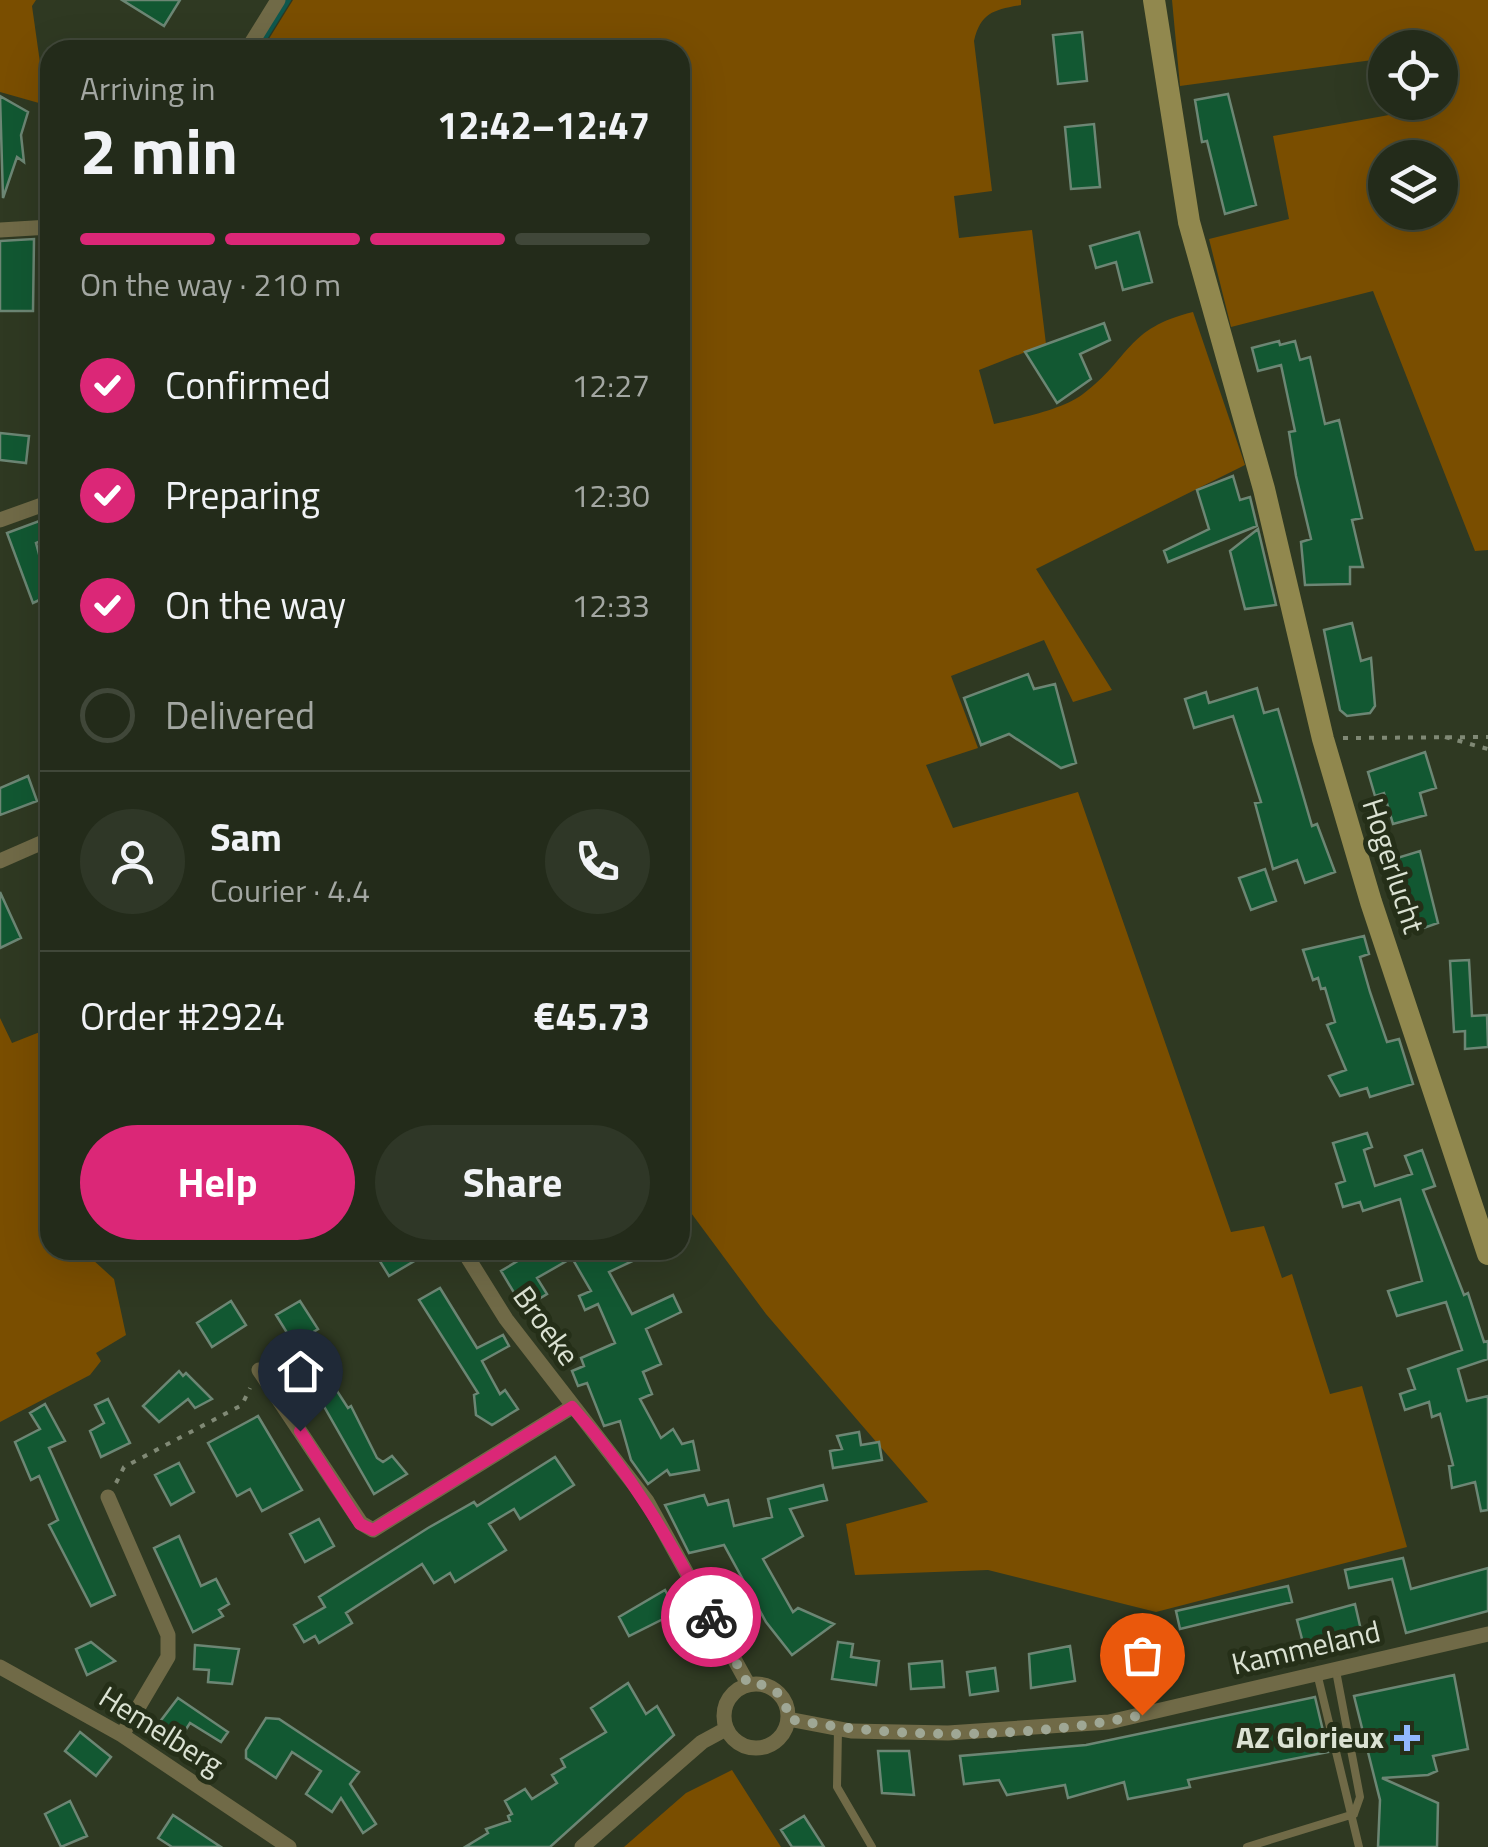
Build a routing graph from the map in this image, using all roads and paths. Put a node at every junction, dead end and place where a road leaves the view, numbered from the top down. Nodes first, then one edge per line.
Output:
1 (278, 0) edge
2 (1154, 0) edge
3 (253, 40) edge
4 (40, 227) edge
5 (0, 230) edge
6 (40, 506) edge
7 (0, 520) edge
8 (1440, 735) junction
9 (1488, 737) edge
10 (1323, 739) junction
11 (1488, 749) edge
12 (40, 844) edge
13 (0, 862) edge
14 (1488, 1254) edge
15 (469, 1260) edge
16 (259, 1370) dead end
17 (242, 1406) dead end
18 (572, 1407) junction
19 (124, 1468) dead end
20 (108, 1497) dead end
21 (1488, 1634) edge
22 (0, 1667) edge
23 (1336, 1667) junction
24 (1317, 1672) junction
25 (748, 1684) junction
26 (788, 1719) junction
27 (838, 1728) junction
28 (726, 1730) junction
29 (122, 1735) junction
30 (1354, 1814) junction
31 (289, 1847) edge
32 (582, 1847) edge
33 (872, 1847) edge
34 (1247, 1847) edge
35 (1359, 1847) edge

1 - 3 street
2 - 10 street, Hogerlucht
4 - 5 street
6 - 7 street
8 - 9 path
8 - 10 path
8 - 11 path
10 - 14 street, Hogerlucht
12 - 13 street
15 - 18 street, Broeke
16 - 18 street
17 - 19 path
18 - 25 street, Broeke
20 - 29 street
21 - 23 street, Kammeland
22 - 29 street, Hemelberg
23 - 24 street, Kammeland
23 - 30 lane
24 - 27 street, Kammeland
24 - 30 lane
25 - 26 street, Broeke
25 - 28 street
26 - 27 street, Kammeland
26 - 28 street
27 - 33 lane
28 - 32 street
29 - 31 street, Hemelberg
30 - 34 lane
30 - 35 lane

